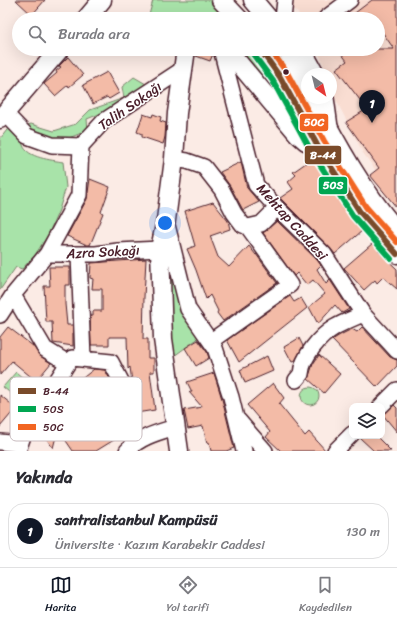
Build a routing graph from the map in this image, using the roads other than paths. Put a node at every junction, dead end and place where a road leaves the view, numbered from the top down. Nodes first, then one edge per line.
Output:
1 (221, 0) edge
2 (253, 0) edge
3 (285, 0) edge
4 (350, 0) edge
5 (234, 12) edge
6 (263, 12) edge
7 (284, 12) edge
8 (334, 12) edge
9 (54, 56) edge
10 (185, 56) edge
11 (224, 56) edge
12 (233, 56) edge
13 (265, 56) edge
14 (291, 56) edge
15 (307, 56) edge
16 (314, 68) edge
17 (183, 69) junction
18 (301, 76) edge
19 (315, 104) edge
20 (326, 104) edge
21 (2, 116) edge
22 (324, 139) junction
23 (81, 146) junction
24 (174, 159) junction
25 (277, 208) junction
26 (166, 220) junction
27 (248, 227) junction
28 (397, 231) edge
29 (160, 249) junction
30 (47, 254) junction
31 (79, 254) junction
32 (397, 254) edge
33 (13, 294) junction
34 (363, 314) junction
35 (0, 315) edge
36 (211, 341) junction
37 (397, 351) edge
38 (83, 359) junction
39 (68, 363) junction
40 (59, 377) edge
41 (119, 377) edge
42 (296, 380) dead end
43 (397, 390) edge
44 (384, 403) edge
45 (236, 418) junction
46 (176, 427) junction
47 (349, 437) edge
48 (142, 441) edge
49 (142, 441) edge
50 (0, 442) edge
51 (19, 448) edge
52 (130, 448) edge
53 (179, 451) edge
54 (244, 451) edge
55 (265, 451) edge
56 (335, 451) edge

1 - 5 main road
2 - 6 main road
3 - 7 street
4 - 8 street
9 - 21 main road
10 - 17 main road
11 - 25 street, Mehtap Caddesi
12 - 22 main road
13 - 22 main road
14 - 18 main road
15 - 16 street
17 - 23 street, Talih Sokağı
17 - 24 main road
19 - 22 main road
20 - 22 street
21 - 23 street
22 - 28 main road
22 - 32 main road
23 - 30 street
24 - 26 main road
24 - 27 street
25 - 27 street
25 - 34 street, Mehtap Caddesi
26 - 29 main road
26 - 36 street
27 - 36 street
29 - 31 street, Azra Sokağı
29 - 46 main road
30 - 31 street, Azra Sokağı
30 - 33 street
31 - 38 street
33 - 35 street
33 - 39 street
34 - 37 street, Mehtap Caddesi
34 - 42 street
36 - 45 street
38 - 39 street
38 - 41 street
39 - 40 street
43 - 44 street
45 - 54 street
45 - 55 street
46 - 48 street
46 - 53 main road
47 - 56 street
49 - 52 street
50 - 51 street

